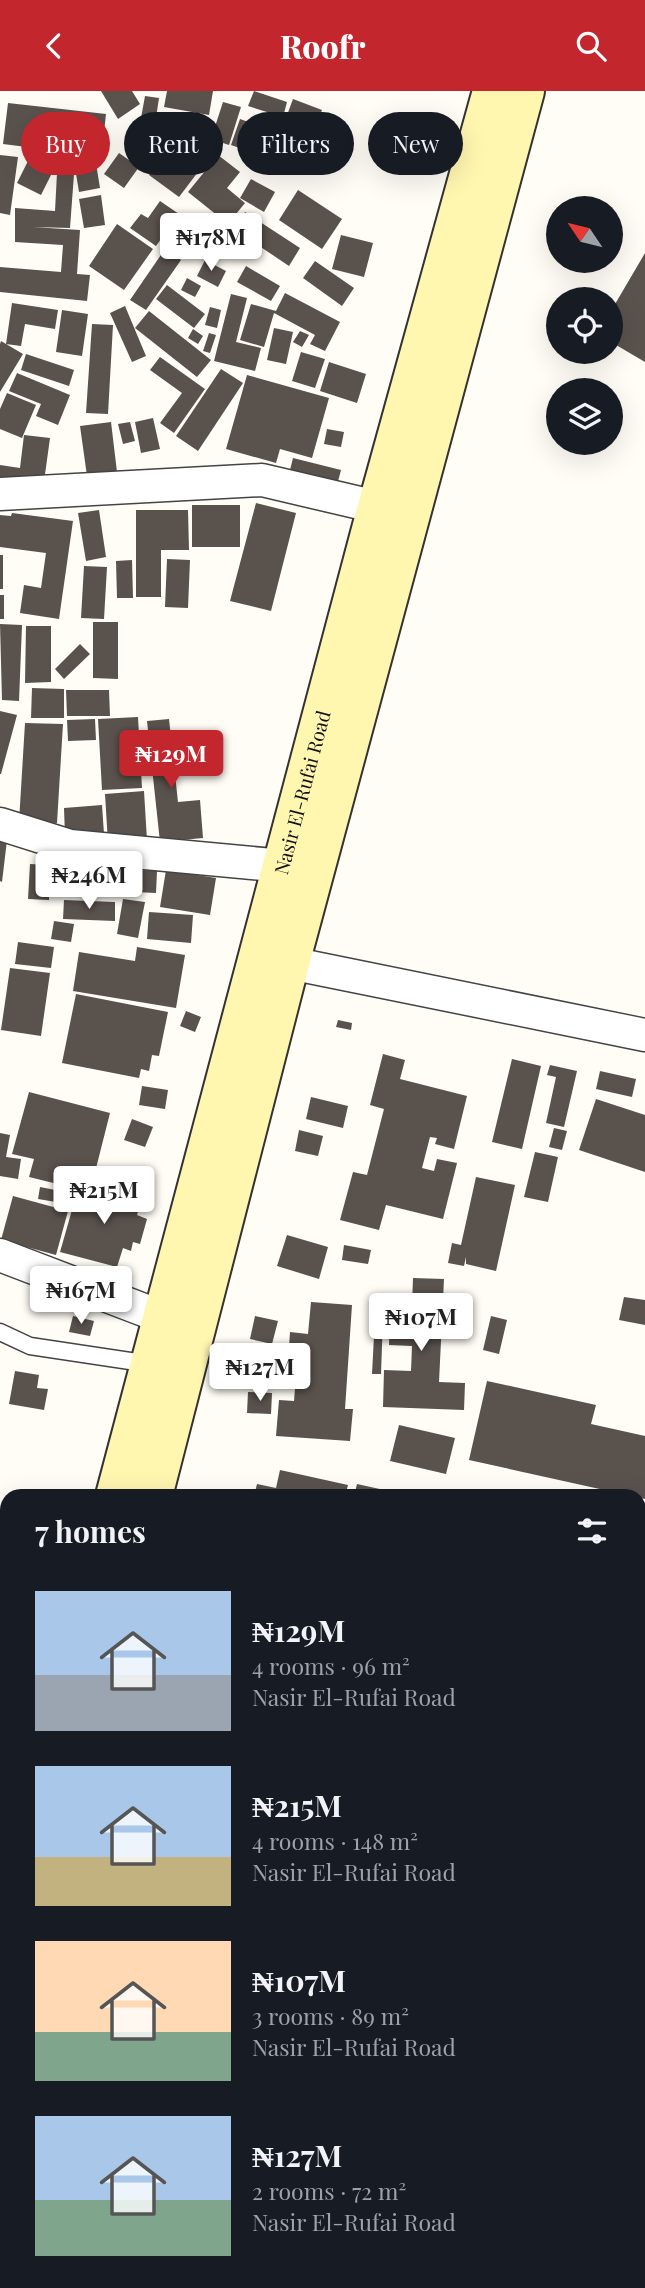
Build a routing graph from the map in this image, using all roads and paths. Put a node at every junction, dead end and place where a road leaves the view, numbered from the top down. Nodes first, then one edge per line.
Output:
1 (492, 91) edge
2 (525, 91) edge
3 (393, 491) junction
4 (0, 494) edge
5 (0, 824) edge
6 (284, 866) junction
7 (290, 963) junction
8 (645, 1035) edge
9 (0, 1255) edge
10 (162, 1317) junction
11 (0, 1332) edge
12 (150, 1364) junction
13 (117, 1489) edge
14 (155, 1489) edge

1 - 3 main road, Nasir El-Rufai Road
2 - 3 main road, Nasir El-Rufai Road
3 - 4 street
3 - 6 main road, Nasir El-Rufai Road
3 - 7 main road, Nasir El-Rufai Road
5 - 6 street
6 - 10 main road, Nasir El-Rufai Road
7 - 8 street
7 - 14 main road, Nasir El-Rufai Road
9 - 10 street
10 - 12 main road, Nasir El-Rufai Road
11 - 12 lane
12 - 13 main road, Nasir El-Rufai Road

